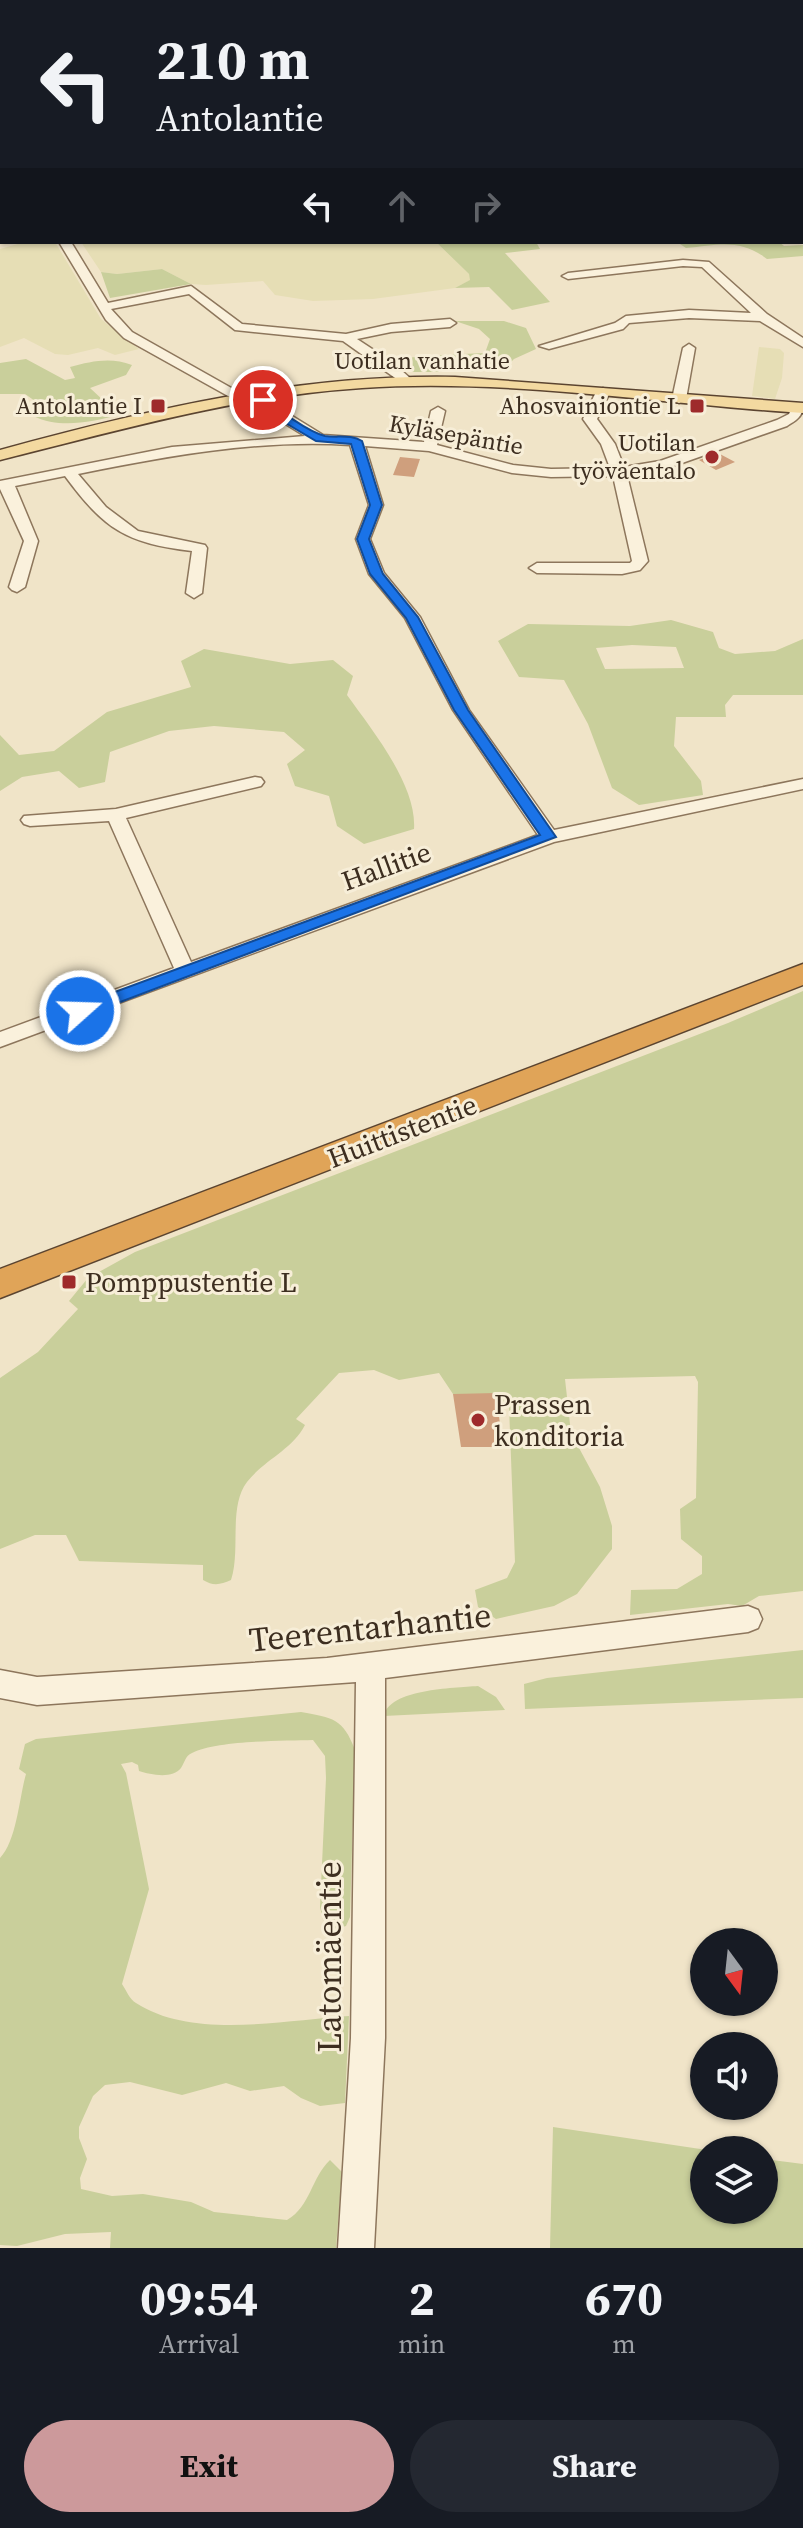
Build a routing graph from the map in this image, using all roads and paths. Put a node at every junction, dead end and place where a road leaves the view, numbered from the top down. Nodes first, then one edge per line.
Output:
1 (66, 244) edge
2 (568, 276) dead end
3 (104, 307) junction
4 (763, 317) junction
5 (450, 323) dead end
6 (346, 338) junction
7 (803, 343) edge
8 (545, 346) dead end
9 (689, 348) dead end
10 (405, 381) junction
11 (603, 392) junction
12 (257, 393) junction
13 (237, 397) junction
14 (679, 399) junction
15 (801, 408) edge
16 (438, 411) dead end
17 (320, 439) junction
18 (356, 441) junction
19 (430, 447) junction
20 (0, 455) edge
21 (68, 470) junction
22 (618, 472) junction
23 (4, 484) edge
24 (537, 568) dead end
25 (17, 587) dead end
26 (194, 593) dead end
27 (255, 782) dead end
28 (803, 784) edge
29 (116, 815) junction
30 (30, 820) dead end
31 (549, 837) junction
32 (186, 972) junction
33 (803, 974) edge
34 (0, 1040) edge
35 (0, 1284) edge
36 (748, 1619) dead end
37 (371, 1666) junction
38 (0, 1684) edge
39 (356, 2248) edge

1 - 3 street
2 - 4 street
3 - 6 street
3 - 13 street
4 - 7 street
4 - 8 street
5 - 6 street
6 - 10 street
9 - 14 street
10 - 11 main road, Uotilan vanhatie
10 - 12 main road, Uotilan vanhatie
11 - 14 main road, Uotilan vanhatie
11 - 22 street
12 - 13 main road, Uotilan vanhatie
12 - 17 street
13 - 20 main road, Uotilan vanhatie
14 - 15 main road, Uotilan vanhatie
15 - 22 street, Kyläsepäntie
16 - 19 street
17 - 18 street, Kyläsepäntie
17 - 21 street, Kyläsepäntie
18 - 19 street, Kyläsepäntie
18 - 31 street
19 - 22 street, Kyläsepäntie
21 - 23 street, Kyläsepäntie
21 - 26 street
22 - 24 street
23 - 25 street
27 - 29 street
28 - 31 street, Hallitie
29 - 30 street
29 - 32 street
31 - 32 street, Hallitie
32 - 34 street, Hallitie
33 - 35 highway, Huittistentie
36 - 37 street, Teerentarhantie
37 - 38 street, Teerentarhantie
37 - 39 street, Latomäentie

